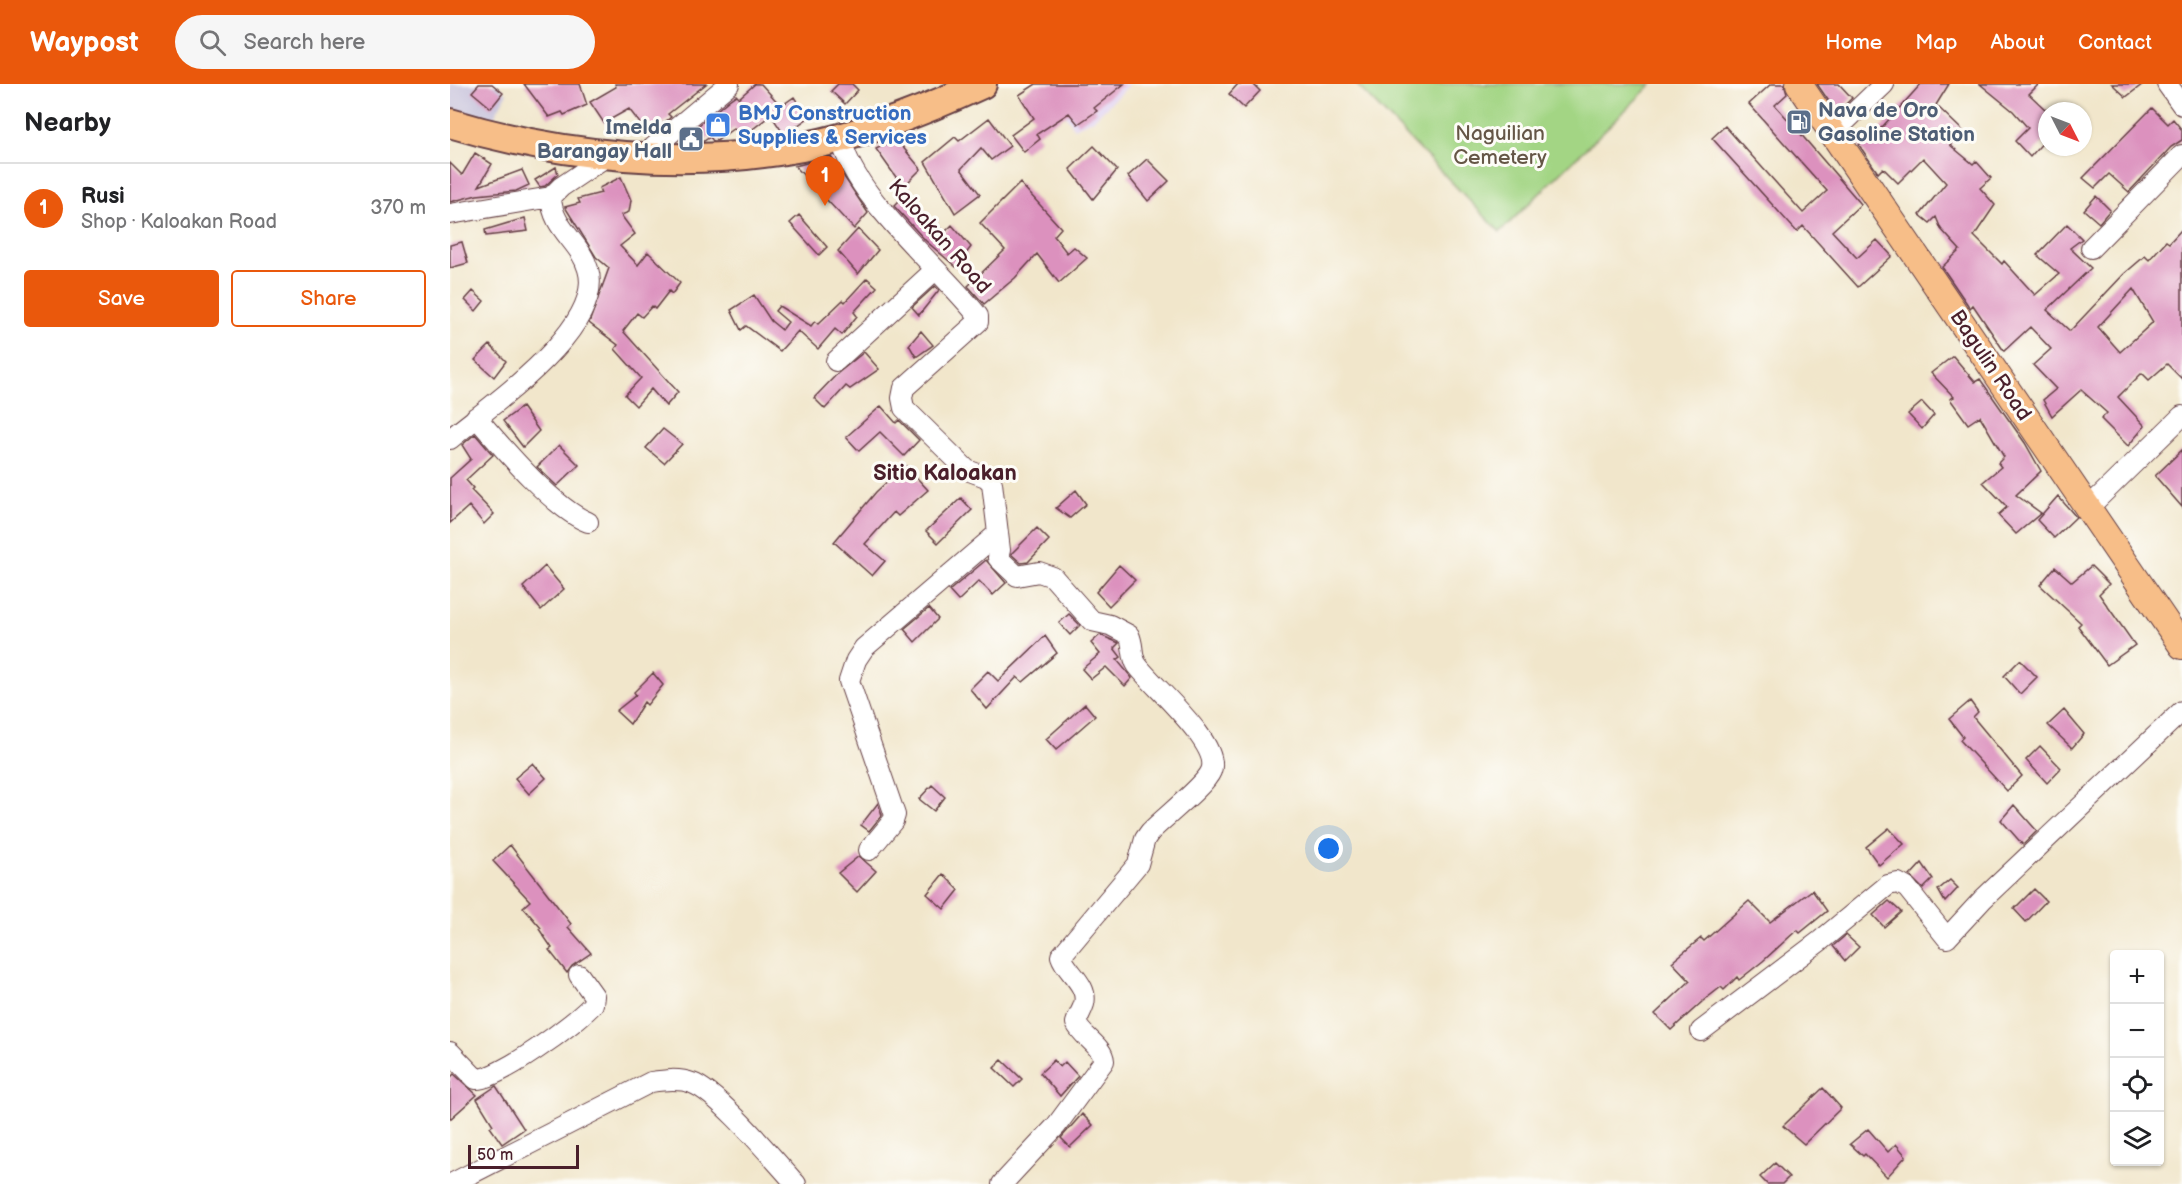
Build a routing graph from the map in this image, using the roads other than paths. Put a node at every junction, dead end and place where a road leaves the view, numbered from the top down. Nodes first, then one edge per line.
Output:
1 (729, 84) edge
2 (982, 84) edge
3 (1799, 84) edge
4 (1884, 84) edge
5 (2167, 84) edge
6 (2182, 105) edge
7 (450, 123) edge
8 (1832, 134) junction
9 (841, 138) junction
10 (610, 154) junction
11 (2182, 155) edge
12 (642, 157) junction
13 (551, 197) junction
14 (450, 214) edge
15 (2091, 248) dead end
16 (935, 270) junction
17 (836, 361) dead end
18 (2182, 416) edge
19 (476, 417) junction
20 (450, 439) edge
21 (2089, 507) junction
22 (588, 522) dead end
23 (997, 534) junction
24 (2182, 645) edge
25 (2182, 711) edge
26 (869, 850) dead end
27 (579, 975) dead end
28 (1701, 1031) dead end
29 (450, 1052) edge
30 (451, 1184) edge
31 (796, 1184) edge
32 (1002, 1184) edge

1 - 12 street
2 - 9 highway
3 - 8 main road, Bagulin Road
4 - 8 street
5 - 6 street
7 - 10 highway
8 - 21 main road, Bagulin Road
9 - 12 highway
9 - 16 street, Kaloakan Road
10 - 12 highway
10 - 13 street
11 - 15 street
13 - 14 street
13 - 19 street
16 - 17 street
16 - 23 street, Kaloakan Road
18 - 21 street
19 - 20 street
19 - 22 street
21 - 24 main road, Bagulin Road
23 - 26 street
23 - 32 street, Kaloakan Road
25 - 28 street
27 - 29 street
30 - 31 street

